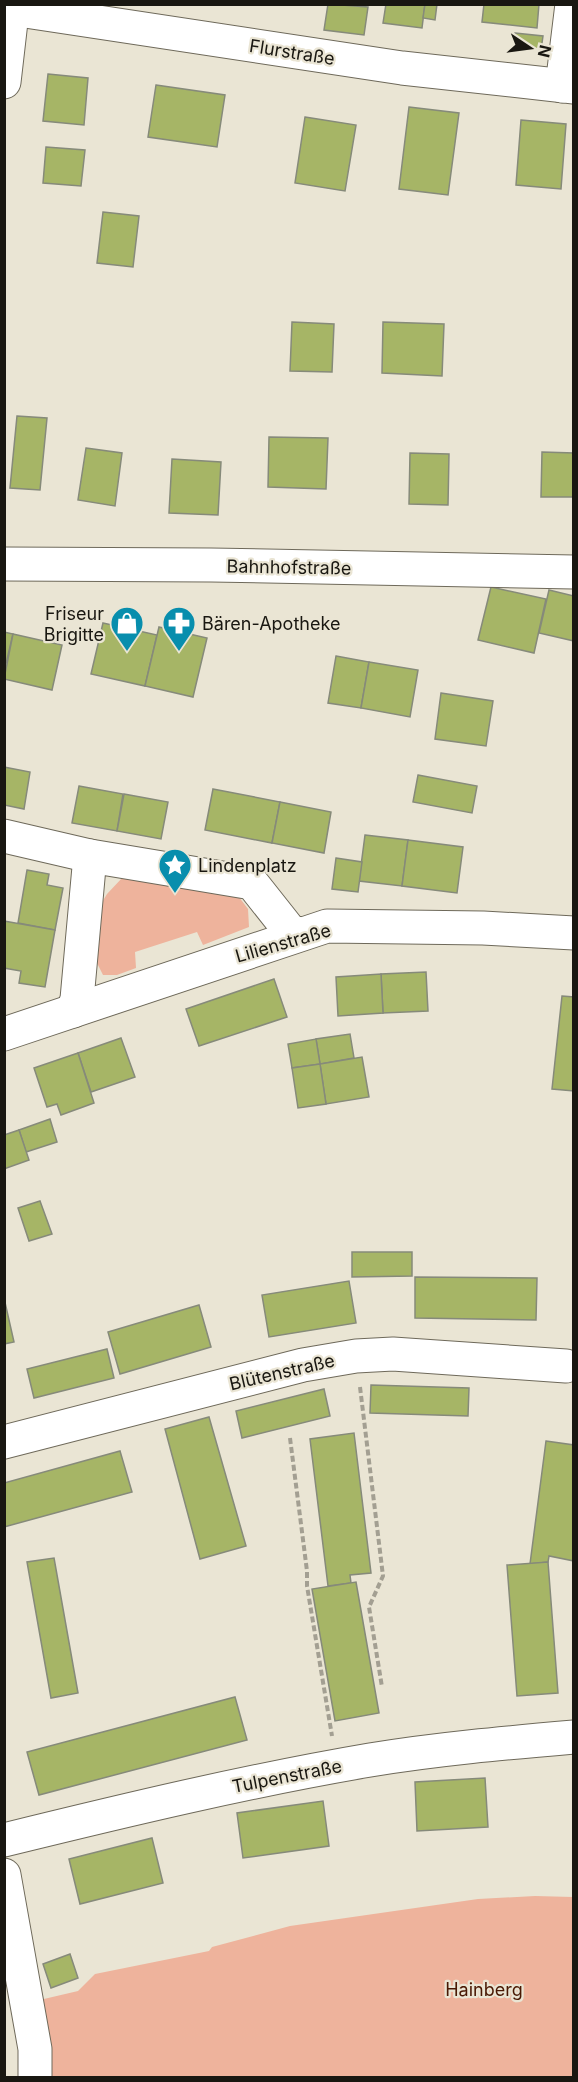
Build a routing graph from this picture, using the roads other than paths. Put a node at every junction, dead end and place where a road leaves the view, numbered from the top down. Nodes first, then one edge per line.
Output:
1 (572, 4) edge
2 (13, 7) edge
3 (4, 82) edge
4 (568, 87) edge
5 (4, 564) edge
6 (573, 572) edge
7 (4, 836) edge
8 (90, 856) junction
9 (573, 933) edge
10 (300, 934) junction
11 (73, 1011) junction
12 (4, 1034) edge
13 (566, 1366) dead end
14 (4, 1442) edge
15 (573, 1737) edge
16 (4, 1839) edge
17 (4, 1875) edge
18 (35, 2078) edge

1 - 4 street
2 - 3 street
2 - 4 street, Flurstraße
5 - 6 street, Bahnhofstraße
7 - 8 street
8 - 10 street
8 - 11 street
9 - 10 street, Lilienstraße
10 - 11 street, Lilienstraße
11 - 12 street, Lilienstraße
13 - 14 street, Blütenstraße
15 - 16 street, Tulpenstraße
17 - 18 street

